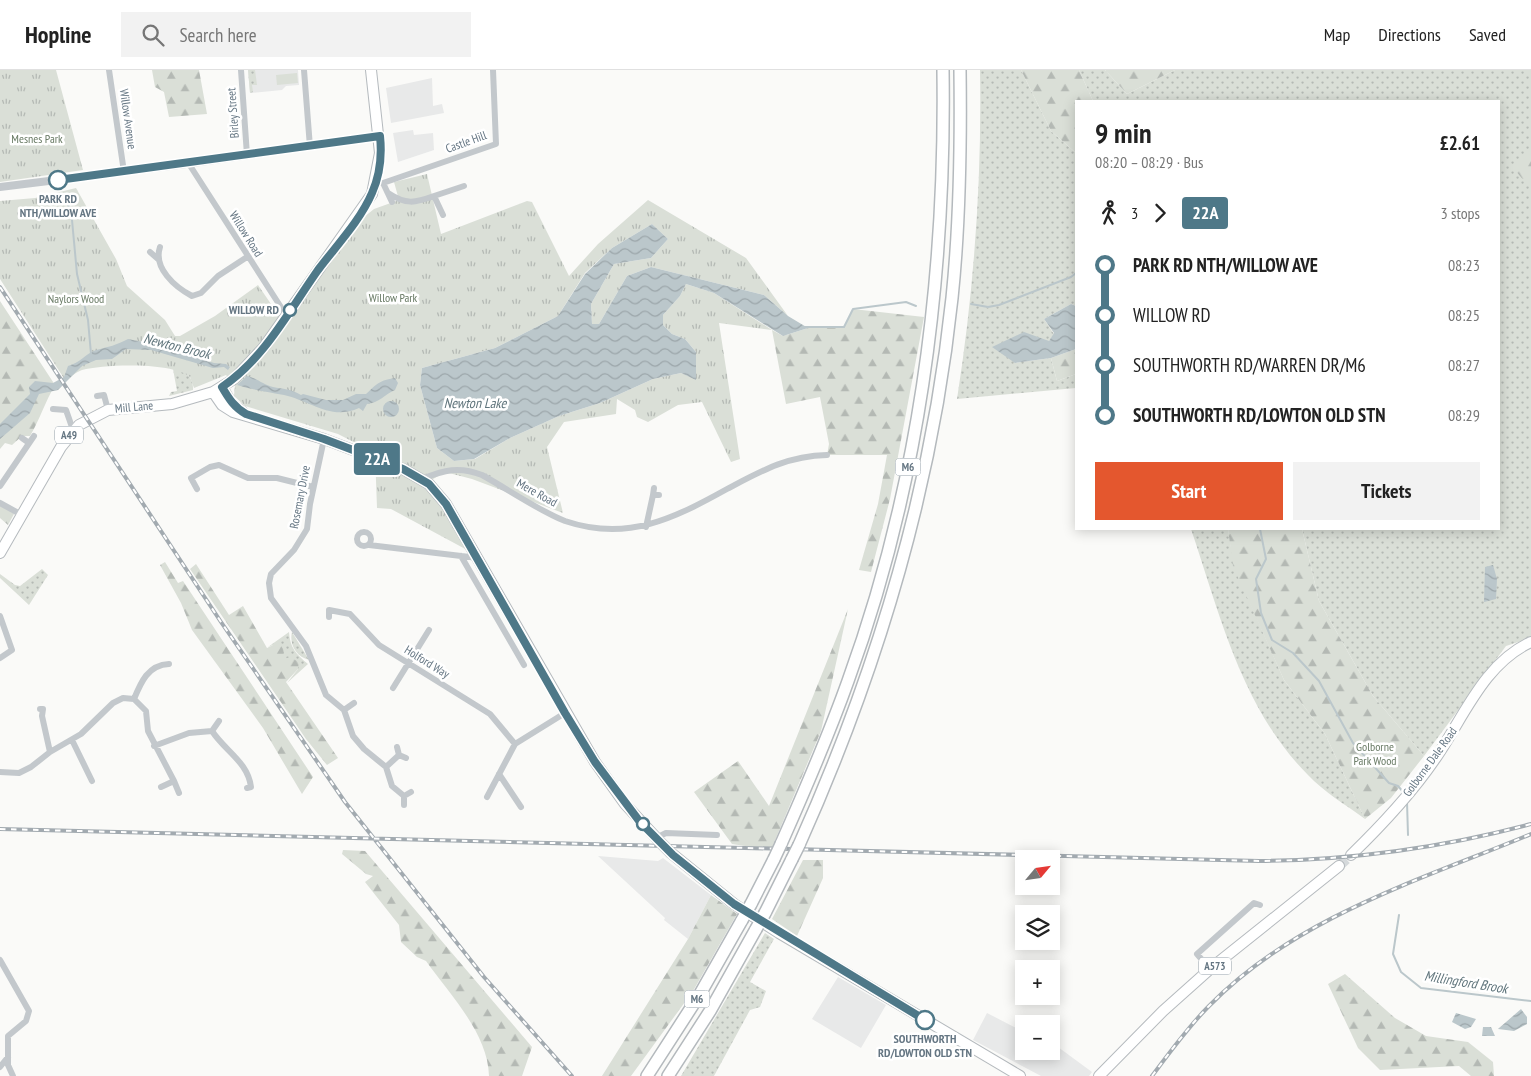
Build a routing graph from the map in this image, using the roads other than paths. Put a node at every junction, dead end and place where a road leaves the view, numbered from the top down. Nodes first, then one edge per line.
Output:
1 (109, 70) edge
2 (242, 70) edge
3 (304, 70) edge
4 (372, 70) edge
5 (493, 70) edge
6 (943, 70) edge
7 (960, 70) edge
8 (380, 136) junction
9 (310, 147) junction
10 (247, 155) junction
11 (189, 164) junction
12 (124, 172) junction
13 (379, 183) junction
14 (464, 186) dead end
15 (0, 187) edge
16 (388, 193) junction
17 (434, 196) junction
18 (392, 202) dead end
19 (443, 215) dead end
20 (160, 247) dead end
21 (150, 252) dead end
22 (247, 257) junction
23 (158, 259) junction
24 (286, 315) junction
25 (217, 390) junction
26 (104, 395) dead end
27 (72, 405) dead end
28 (53, 408) dead end
29 (108, 410) junction
30 (67, 412) junction
31 (73, 430) junction
32 (34, 436) dead end
33 (22, 438) dead end
34 (324, 439) junction
35 (29, 443) junction
36 (826, 455) dead end
37 (187, 470) dead end
38 (191, 478) junction
39 (422, 479) junction
40 (0, 486) edge
41 (314, 488) junction
42 (197, 489) dead end
43 (655, 493) dead end
44 (0, 503) edge
45 (22, 515) junction
46 (646, 527) junction
47 (368, 545) dead end
48 (0, 553) edge
49 (290, 556) junction
50 (461, 556) junction
51 (478, 558) junction
52 (295, 562) dead end
53 (261, 576) dead end
54 (269, 578) junction
55 (0, 616) edge
56 (329, 617) dead end
57 (429, 630) dead end
58 (1531, 642) edge
59 (0, 658) edge
60 (408, 663) junction
61 (169, 665) dead end
62 (514, 666) dead end
63 (393, 688) dead end
64 (326, 695) junction
65 (319, 699) dead end
66 (134, 700) junction
67 (354, 703) dead end
68 (43, 709) dead end
69 (344, 710) junction
70 (565, 713) junction
71 (219, 721) dead end
72 (212, 731) junction
73 (72, 740) junction
74 (515, 744) junction
75 (154, 746) junction
76 (397, 747) dead end
77 (50, 752) junction
78 (386, 767) junction
79 (0, 772) edge
80 (499, 774) junction
81 (92, 781) dead end
82 (174, 781) junction
83 (161, 787) dead end
84 (251, 788) dead end
85 (411, 792) dead end
86 (179, 793) dead end
87 (404, 796) junction
88 (487, 797) dead end
89 (404, 805) dead end
90 (521, 807) dead end
91 (717, 835) dead end
92 (658, 841) junction
93 (1351, 855) tunnel mouth
94 (1339, 866) tunnel mouth
95 (1260, 904) dead end
96 (0, 960) edge
97 (1210, 969) junction
98 (8, 1057) junction
99 (0, 1067) edge
100 (13, 1076) edge
101 (647, 1076) edge
102 (668, 1076) edge
103 (1020, 1076) edge
104 (1099, 1076) edge

1 - 12 street, Willow Avenue
2 - 10 street, Birley Street
3 - 9 street
4 - 8 main road, A49
5 - 13 street, Castle Hill
6 - 101 highway, M6, bridge
7 - 102 highway, M6, bridge
8 - 9 street
8 - 13 main road, A49
9 - 10 street
10 - 11 street
11 - 12 street
11 - 22 street, Willow Road
12 - 15 street
13 - 16 street
13 - 24 main road, A49
14 - 17 street
16 - 17 street
16 - 18 street
17 - 19 street
20 - 23 street
21 - 23 street
22 - 23 street
22 - 24 street, Willow Road
24 - 25 main road, A49
25 - 29 main road, Mill Lane / A49
25 - 34 main road
26 - 29 street
27 - 30 street
28 - 30 street
29 - 31 main road, Mill Lane / A49
30 - 31 street
31 - 45 main road, Mill Lane / A49
32 - 35 street
33 - 35 street
34 - 39 main road
34 - 41 street, Rosemary Drive
35 - 40 street
36 - 46 street, Mere Road
37 - 38 street
38 - 41 street
38 - 42 street
39 - 46 street, Mere Road
39 - 51 main road
41 - 49 street, Rosemary Drive
43 - 46 street
44 - 45 street
45 - 48 main road, Mill Lane / A49
47 - 50 street
49 - 52 street
49 - 54 street, Rosemary Drive
50 - 51 street
50 - 62 street
51 - 70 main road
53 - 54 street
54 - 64 street
55 - 59 street
56 - 60 street, Holford Way
57 - 60 street
58 - 93 main road, Golborne Dale Road
60 - 63 street
60 - 74 street, Holford Way
61 - 66 street
64 - 65 street
64 - 69 street
66 - 73 street
66 - 75 street
67 - 69 street
68 - 77 street
69 - 78 street
70 - 74 street
70 - 92 main road
71 - 72 street
72 - 75 street
72 - 84 street
73 - 77 street
73 - 81 street
74 - 80 street
75 - 82 street
76 - 78 street
77 - 79 street
78 - 87 street
80 - 88 street
80 - 90 street
82 - 83 street
82 - 86 street
85 - 87 street
87 - 89 street
91 - 92 street
92 - 103 main road, bridge
94 - 97 main road, A573
95 - 97 street
96 - 98 street
97 - 104 main road, A573
98 - 99 street
98 - 100 street

